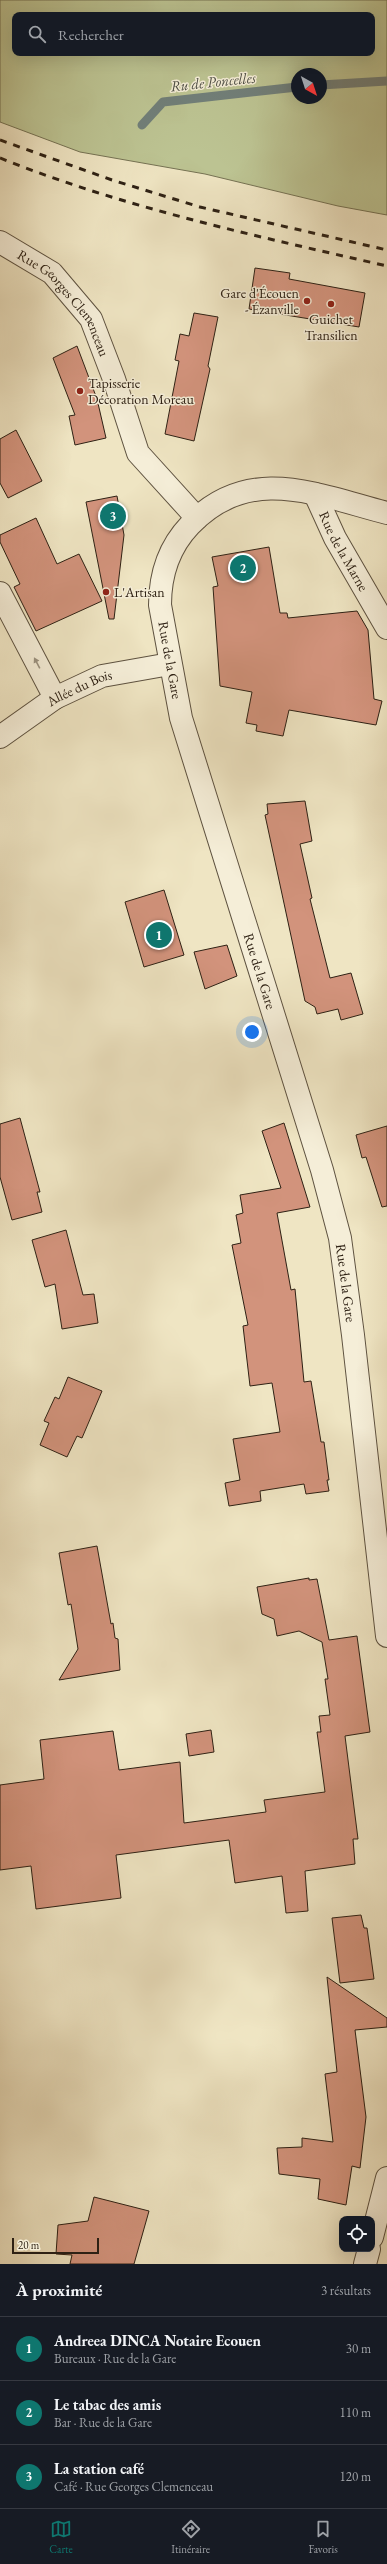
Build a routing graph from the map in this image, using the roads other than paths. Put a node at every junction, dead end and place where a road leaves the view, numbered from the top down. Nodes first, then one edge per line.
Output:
1 (0, 242) edge
2 (315, 494) junction
3 (387, 513) edge
4 (197, 518) junction
5 (0, 593) edge
6 (387, 628) edge
7 (170, 664) junction
8 (55, 698) junction
9 (0, 737) edge
10 (387, 1636) edge
11 (387, 2178) edge
12 (375, 2225) edge
13 (368, 2252) edge
14 (365, 2264) edge

1 - 4 street, Rue Georges Clemenceau
2 - 3 street, Rue de la Gare
2 - 4 street, Rue de la Gare
2 - 6 street, Rue de la Marne
4 - 7 street, Rue de la Gare
8 -> 5 street
7 - 8 street, Allée du Bois
7 - 10 street, Rue de la Gare
8 - 9 street, Allée du Bois
11 - 12 street
13 - 14 street

